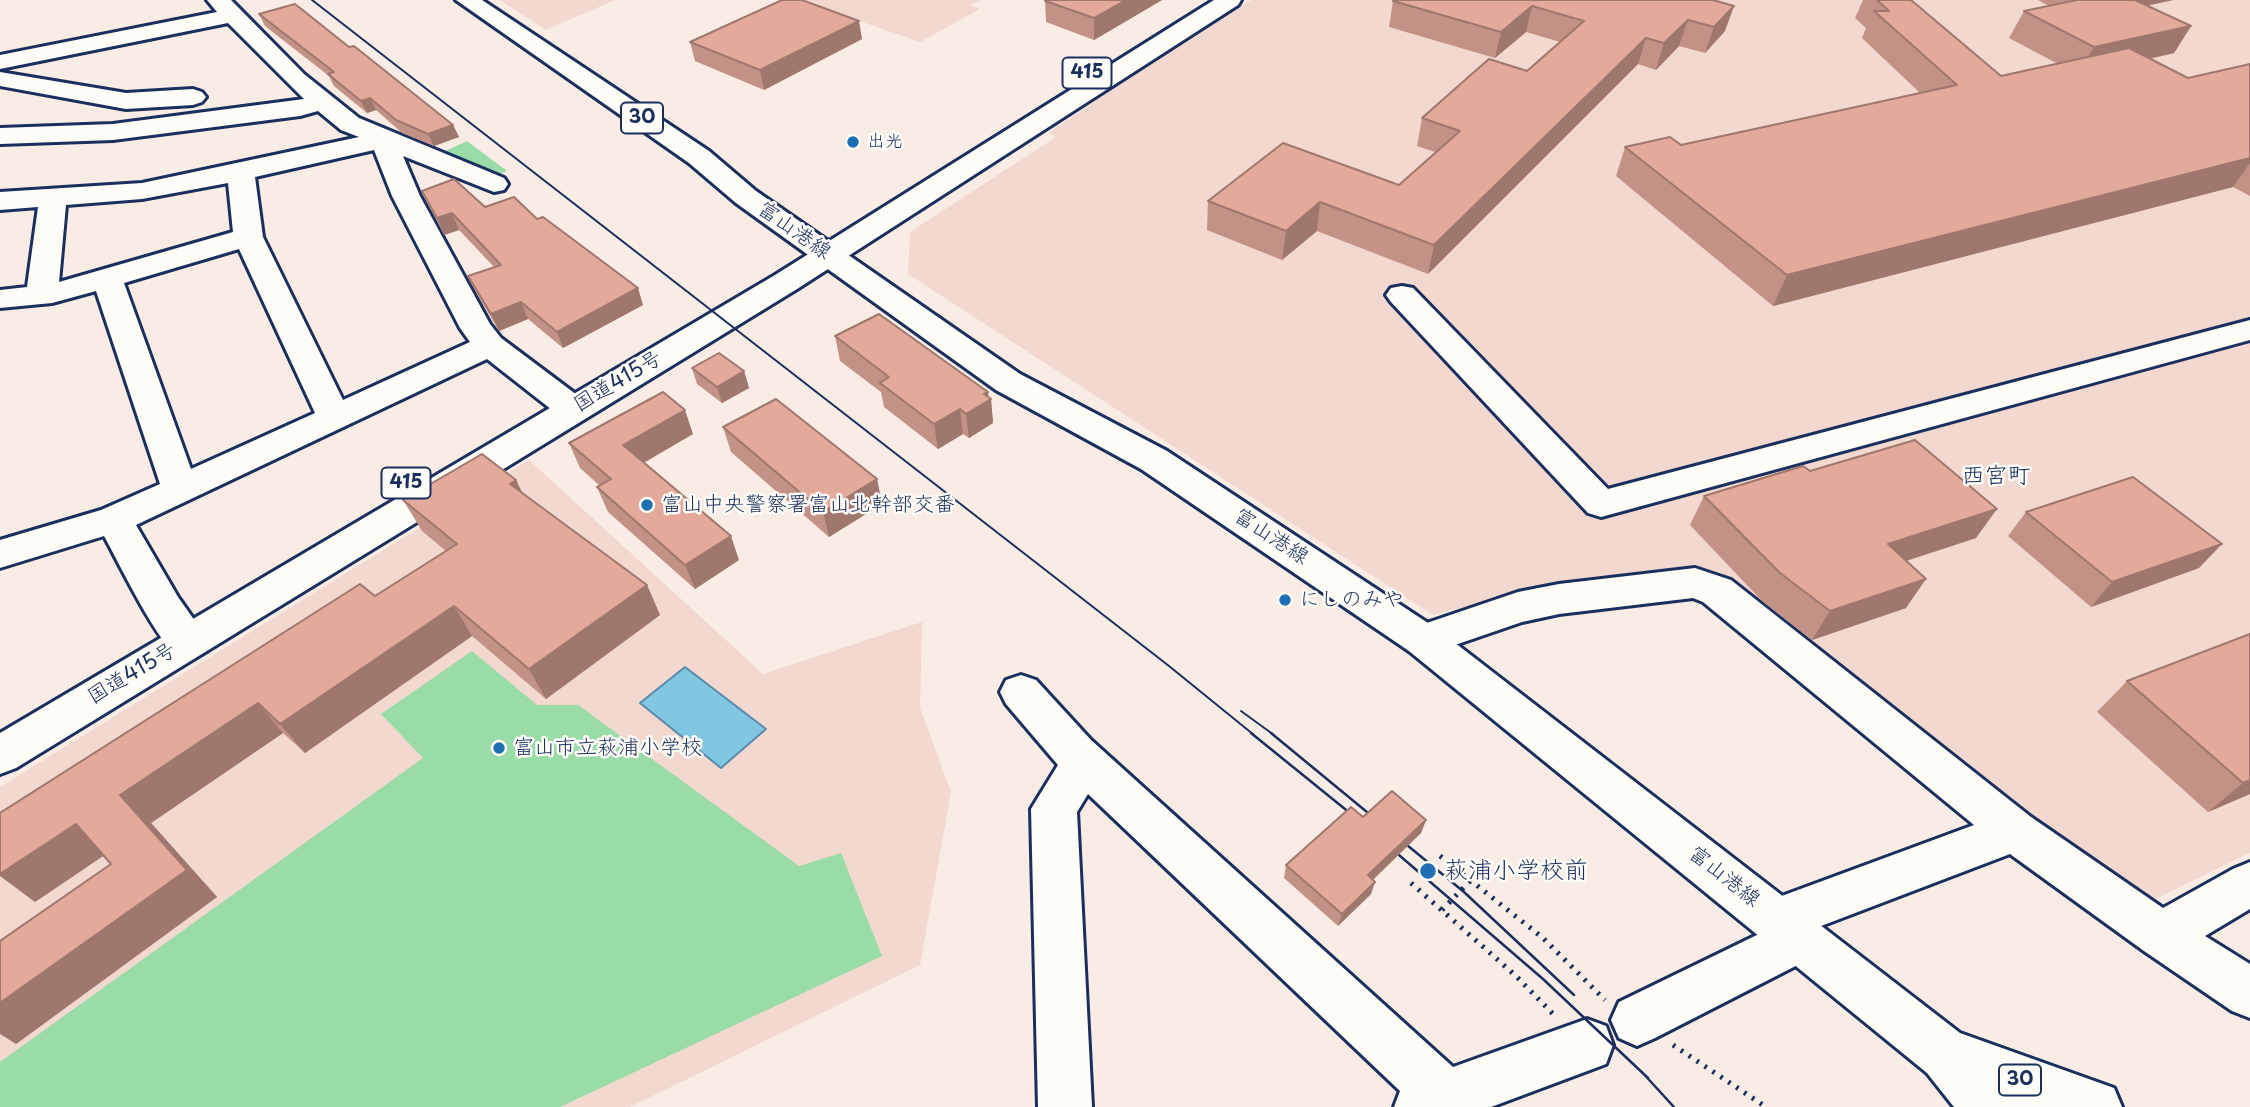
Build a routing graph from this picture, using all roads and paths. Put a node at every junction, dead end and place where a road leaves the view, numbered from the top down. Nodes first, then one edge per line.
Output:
1 (467, 0) edge
2 (1206, 0) edge
3 (1230, 0) edge
4 (226, 8) edge
5 (0, 62) edge
6 (0, 79) edge
7 (221, 94) dead end
8 (322, 102) junction
9 (0, 136) edge
10 (383, 140) junction
11 (241, 172) junction
12 (494, 184) dead end
13 (53, 197) junction
14 (0, 201) edge
15 (248, 237) junction
16 (820, 249) junction
17 (107, 277) junction
18 (41, 295) junction
19 (1402, 295) dead end
20 (0, 299) edge
21 (2250, 330) edge
22 (490, 345) junction
23 (565, 402) junction
24 (334, 417) junction
25 (180, 490) junction
26 (114, 520) junction
27 (0, 554) edge
28 (181, 631) junction
29 (1423, 640) junction
30 (1021, 692) dead end
31 (0, 723) edge
32 (0, 755) edge
33 (1085, 761) junction
34 (2015, 831) junction
35 (1440, 856) dead end
36 (1472, 879) junction
37 (1411, 883) dead end
38 (2250, 884) edge
39 (1442, 909) junction
40 (1789, 929) junction
41 (2161, 935) junction
42 (2250, 993) edge
43 (1637, 1020) junction
44 (1582, 1046) joint
45 (1944, 1054) junction
46 (1439, 1103) edge
47 (1065, 1107) edge
48 (1766, 1107) edge
49 (1989, 1107) edge
50 (2095, 1107) edge

1 - 16 main road, 富山港線 / 30
2 - 16 main road, 国道415号 / 415
3 - 16 main road, 国道415号 / 415
4 - 5 main road
4 - 8 main road
6 - 7 main road
8 - 9 main road
8 - 10 main road
10 - 11 main road
10 - 12 main road
10 - 22 main road
11 - 13 main road
11 - 15 main road
13 - 14 main road
13 - 18 main road
15 - 17 main road
15 - 24 main road
16 - 23 main road, 国道415号 / 415
16 - 29 main road, 富山港線
17 - 18 main road
17 - 25 main road
18 - 20 main road
19 - 21 main road
22 - 23 main road
22 - 24 main road
23 - 28 main road, 国道415号 / 415
24 - 25 main road
25 - 26 main road
26 - 27 main road
26 - 28 main road
28 - 31 main road, 国道415号 / 415
28 - 32 main road, 国道415号 / 415
29 - 34 main road
29 - 40 main road, 富山港線
30 - 33 main road
33 - 46 main road
33 - 47 main road
34 - 40 main road
34 - 41 main road
35 - 36 path
36 - 39 path
36 - 43 path
37 - 39 path
38 - 41 main road
39 - 44 path
40 - 43 main road
40 - 45 main road, 富山港線
41 - 42 main road
43 - 48 path
44 - 46 main road
45 - 49 main road
45 - 50 main road, 富山港線 / 30

